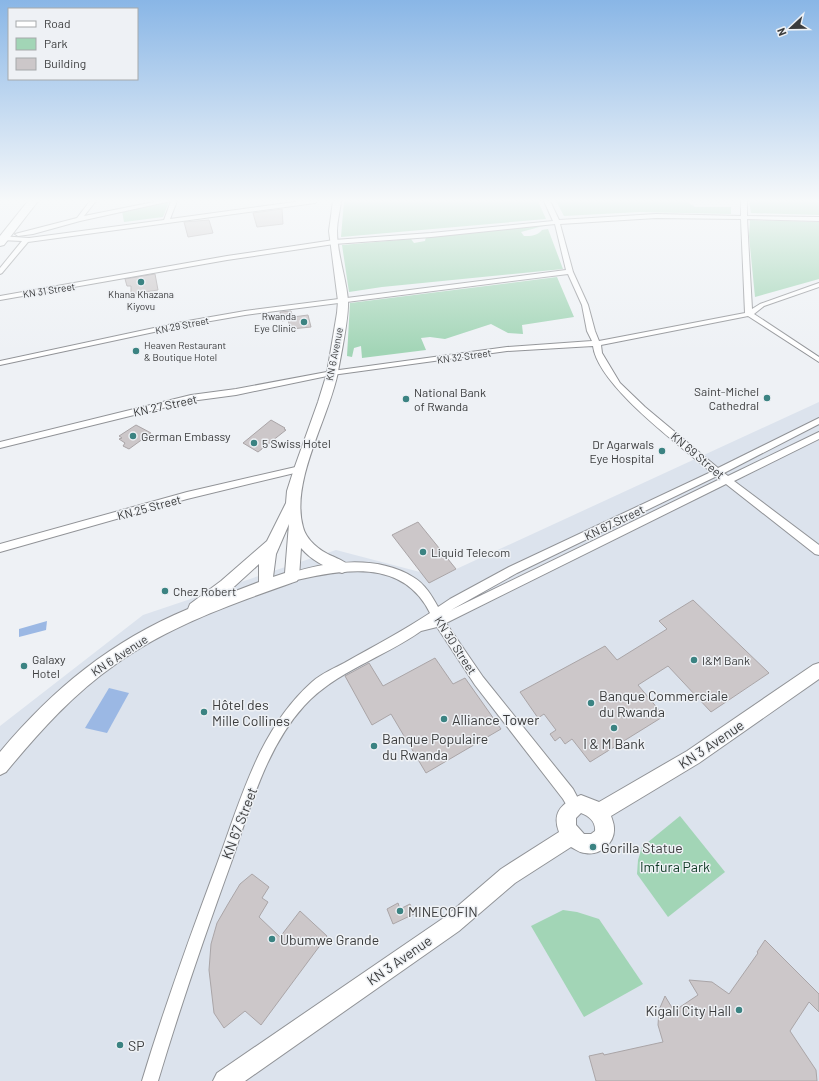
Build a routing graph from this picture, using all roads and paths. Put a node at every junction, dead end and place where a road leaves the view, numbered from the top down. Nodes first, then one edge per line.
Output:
1 (17, 251) edge
2 (271, 251) edge
3 (335, 251) edge
4 (565, 251) edge
5 (745, 251) edge
6 (0, 272) edge
7 (570, 272) junction
8 (819, 285) edge
9 (0, 298) edge
10 (343, 301) junction
11 (749, 314) junction
12 (597, 344) junction
13 (819, 360) edge
14 (0, 363) edge
15 (332, 373) junction
16 (819, 421) edge
17 (819, 435) edge
18 (0, 445) edge
19 (300, 469) junction
20 (718, 472) junction
21 (727, 480) junction
22 (293, 503) junction
23 (296, 528) junction
24 (274, 543) junction
25 (0, 548) edge
26 (819, 551) edge
27 (342, 567) junction
28 (513, 570) junction
29 (292, 577) junction
30 (521, 582) junction
31 (267, 586) junction
32 (184, 617) junction
33 (437, 617) junction
34 (819, 670) edge
35 (0, 766) edge
36 (575, 806) junction
37 (599, 812) junction
38 (571, 836) junction
39 (150, 1081) edge
40 (225, 1081) edge

1 - 6 street
2 - 9 street, KN 31 Street
3 - 10 main road, KN 6 Avenue
4 - 7 street, KN 69 Street
5 - 11 street
7 - 10 street, KN 29 Street
7 - 12 street, KN 69 Street
8 - 11 street
10 - 14 street, KN 29 Street
10 - 15 main road, KN 6 Avenue
11 - 12 street, KN 32 Street
11 - 13 street
12 - 15 street, KN 32 Street
12 - 20 street, KN 69 Street
15 - 18 street, KN 27 Street
15 - 19 main road, KN 6 Avenue
16 - 20 street, KN 67 Street
17 - 21 street, KN 67 Street
19 - 22 main road, KN 6 Avenue
19 - 25 street, KN 25 Street
20 - 21 street, KN 69 Street
20 - 28 street, KN 67 Street
21 - 26 street, KN 69 Street
21 - 30 street, KN 67 Street
22 - 23 main road, KN 6 Avenue
22 - 24 main road, KN 6 Avenue
23 - 27 main road
23 - 29 main road, KN 6 Avenue
24 - 31 main road, KN 6 Avenue
24 - 32 main road
27 - 29 street, KN 30 Street
27 - 33 street, KN 30 Street
28 - 30 street
28 - 33 street, KN 67 Street
29 - 31 main road, KN 6 Avenue
30 - 33 street, KN 67 Street
31 - 32 main road, KN 6 Avenue
32 - 35 main road, KN 6 Avenue
33 - 36 street, KN 30 Street
33 - 39 street, KN 67 Street
34 - 37 main road, KN 3 Avenue
36 - 37 main road
36 - 38 main road
37 - 38 main road
38 - 40 main road, KN 3 Avenue

